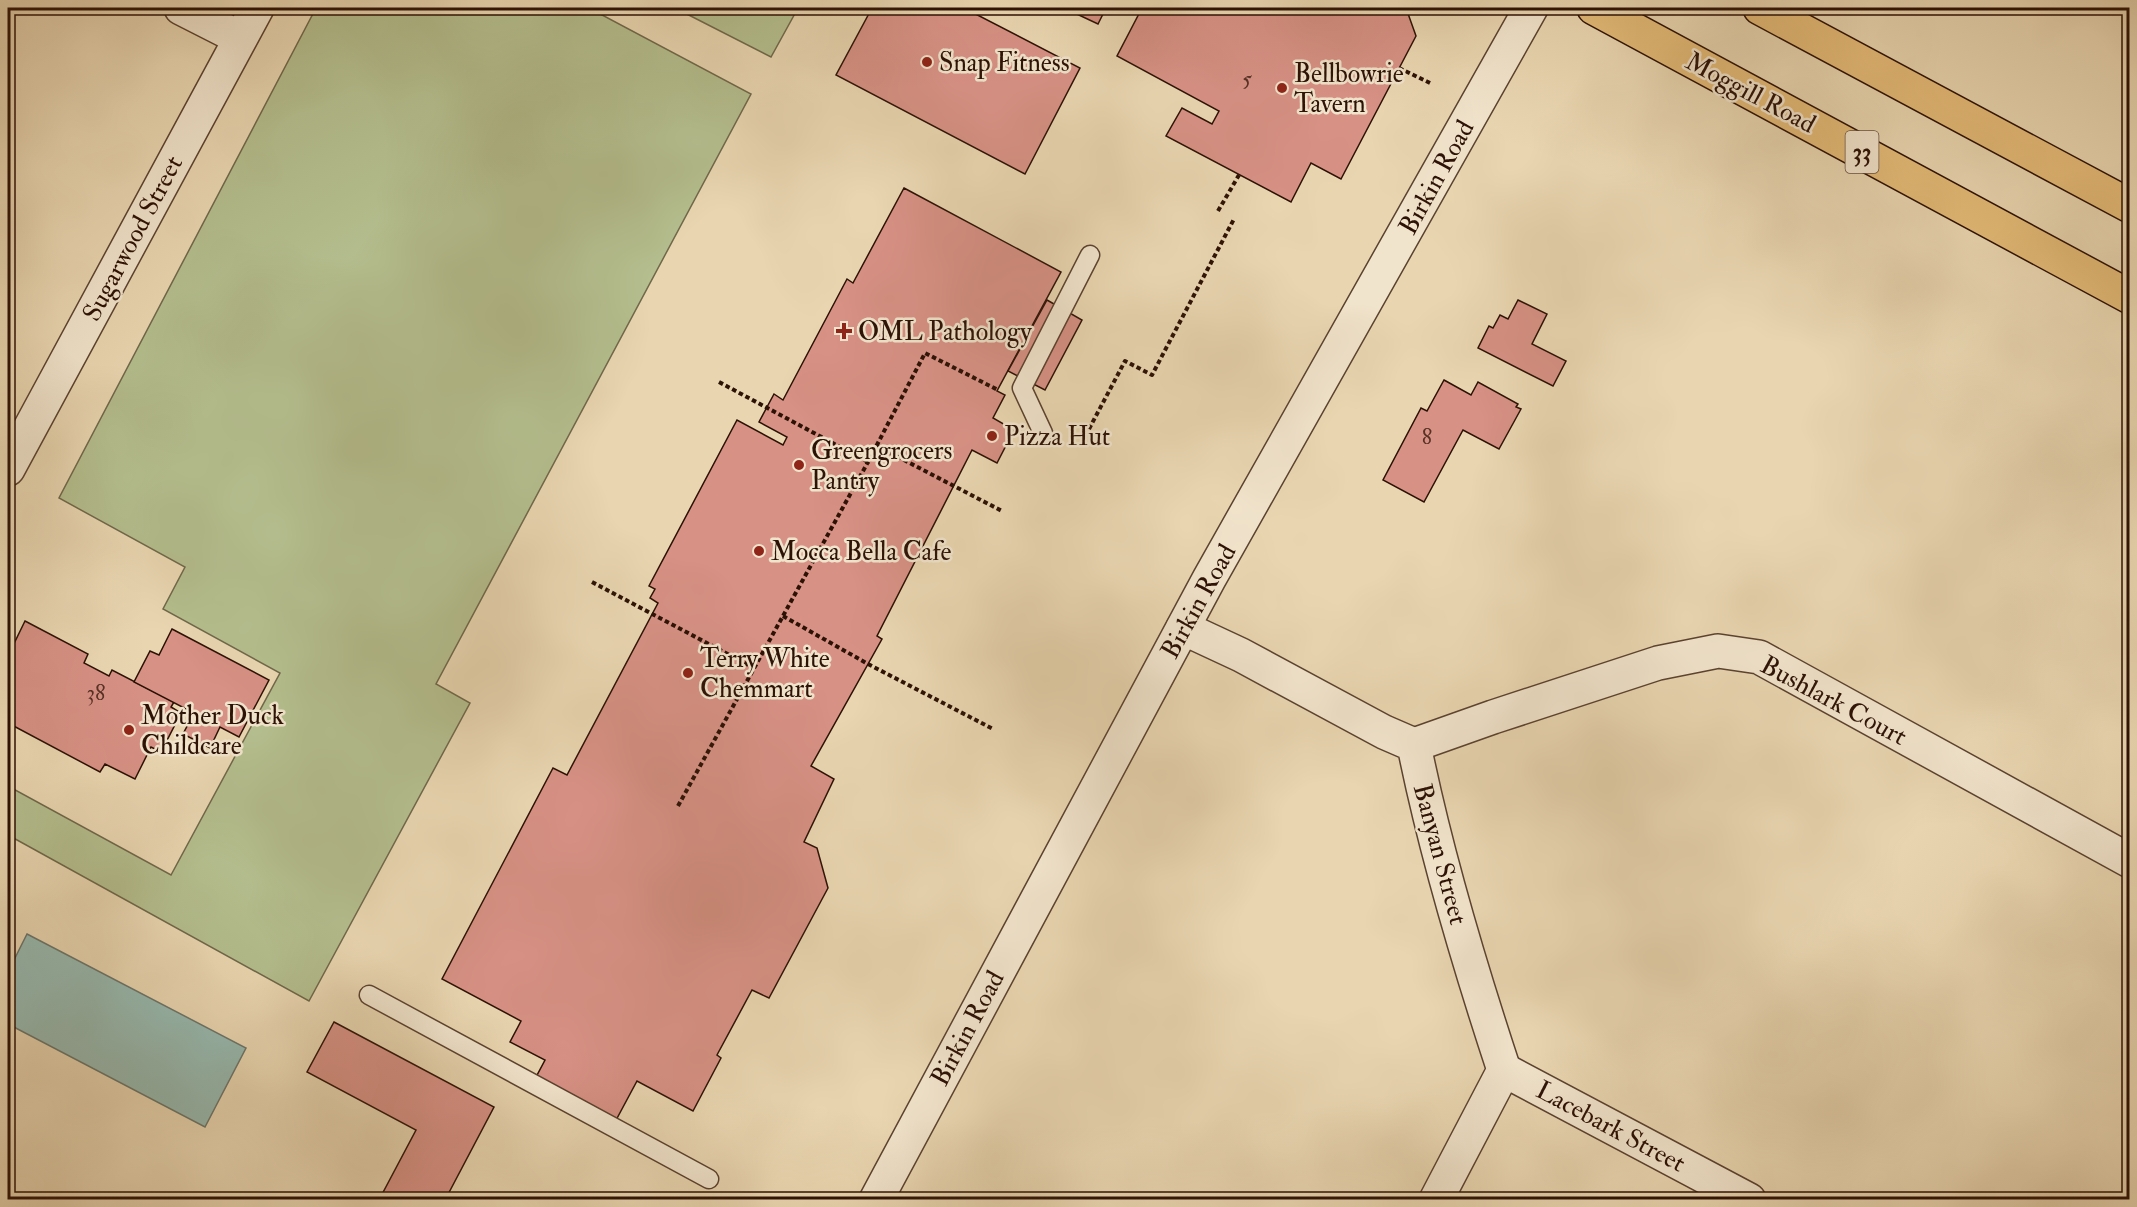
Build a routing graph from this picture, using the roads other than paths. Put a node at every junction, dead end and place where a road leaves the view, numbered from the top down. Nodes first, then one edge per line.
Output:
1 (181, 8) edge
2 (257, 8) edge
3 (1531, 8) edge
4 (1594, 8) edge
5 (1760, 8) edge
6 (240, 38) junction
7 (2130, 206) edge
8 (1090, 255) dead end
9 (2130, 297) edge
10 (1043, 432) dead end
11 (8, 469) edge
12 (1183, 628) junction
13 (1414, 745) junction
14 (2130, 861) edge
15 (369, 994) dead end
16 (1504, 1070) junction
17 (709, 1179) dead end
18 (876, 1200) edge
19 (1436, 1200) edge
20 (1749, 1200) edge

1 - 6 street
2 - 6 street, Sugarwood Street
3 - 12 street, Birkin Road
4 - 9 main road, Moggill Road / 33
5 - 7 main road
6 - 11 street, Sugarwood Street
8 - 10 lane
12 - 13 street
12 - 18 street, Birkin Road
13 - 14 street, Bushlark Court
13 - 16 street, Banyan Street
15 - 17 lane
16 - 19 street
16 - 20 street, Lacebark Street

